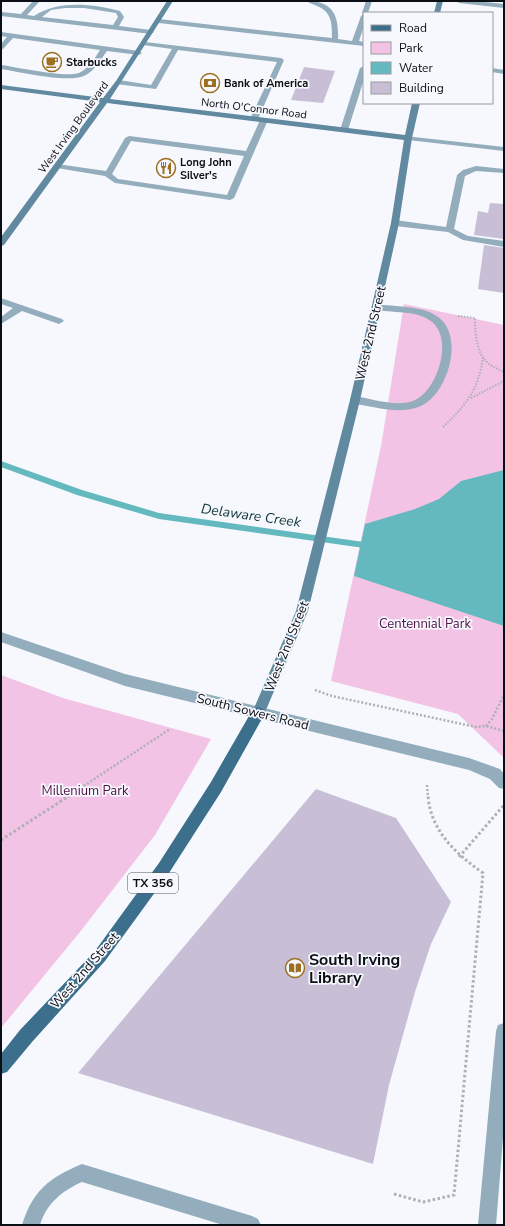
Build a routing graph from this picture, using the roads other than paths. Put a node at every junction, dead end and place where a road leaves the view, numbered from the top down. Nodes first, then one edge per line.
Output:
1 (36, 1) edge
2 (170, 1) edge
3 (309, 1) edge
4 (369, 1) edge
5 (440, 1) edge
6 (459, 1) edge
7 (504, 6) edge
8 (365, 12) edge
9 (437, 12) edge
10 (1, 14) edge
11 (23, 16) junction
12 (36, 18) junction
13 (363, 19) edge
14 (159, 21) junction
15 (115, 27) junction
16 (151, 32) junction
17 (1, 34) edge
18 (11, 36) junction
19 (334, 41) junction
20 (355, 43) junction
21 (144, 44) junction
22 (363, 44) edge
23 (1, 48) edge
24 (105, 48) junction
25 (176, 48) junction
26 (139, 53) junction
27 (1, 67) edge
28 (493, 70) edge
29 (363, 71) edge
30 (504, 72) edge
31 (119, 82) junction
32 (1, 87) edge
33 (106, 101) junction
34 (416, 104) edge
35 (254, 119) junction
36 (264, 120) junction
37 (344, 130) junction
38 (408, 138) junction
39 (504, 149) edge
40 (248, 154) junction
41 (58, 166) junction
42 (504, 171) edge
43 (108, 174) junction
44 (395, 223) junction
45 (450, 230) junction
46 (1, 243) edge
47 (504, 244) edge
48 (1, 301) edge
49 (376, 307) junction
50 (20, 308) junction
51 (1, 321) edge
52 (59, 321) dead end
53 (355, 400) junction
54 (1, 637) edge
55 (258, 713) junction
56 (504, 784) edge
57 (504, 1031) edge
58 (1, 1066) edge
59 (31, 1225) edge
60 (252, 1225) edge
61 (487, 1225) edge

1 - 11 street
2 - 14 main road, West Irving Boulevard
3 - 19 street
4 - 8 street
5 - 9 main road
6 - 7 street
10 - 11 street
11 - 12 street
12 - 15 street
12 - 15 street
13 - 20 street
14 - 16 main road, West Irving Boulevard
14 - 19 street
15 - 16 street
16 - 21 main road, West Irving Boulevard
17 - 18 street
18 - 23 street
18 - 24 street
19 - 20 street
20 - 22 street
21 - 25 street
21 - 26 main road, West Irving Boulevard
24 - 26 street
24 - 27 street
25 - 31 street
25 - 35 street
26 - 31 main road, West Irving Boulevard
28 - 30 street
29 - 37 street
31 - 33 main road, West Irving Boulevard
32 - 33 main road, North O'Connor Road
33 - 35 main road, North O'Connor Road
33 - 41 main road, West Irving Boulevard
34 - 38 main road, West 2nd Street
35 - 36 main road, North O'Connor Road
36 - 37 main road, North O'Connor Road
36 - 40 street
37 - 38 main road, North O'Connor Road
38 - 39 street, North O'Connor Road
38 - 44 main road, West 2nd Street
40 - 43 street
40 - 43 street
41 - 43 street
41 - 46 main road, West Irving Boulevard
42 - 45 street
44 - 45 street
44 - 49 main road, West 2nd Street
45 - 47 street
48 - 50 street
49 - 53 main road, West 2nd Street
49 - 53 street
50 - 51 street
50 - 52 street
53 - 55 main road, West 2nd Street
54 - 55 street, South Sowers Road
55 - 56 street, South Sowers Road
55 - 58 main road, West 2nd Street / TX 356
57 - 61 street
59 - 60 street

